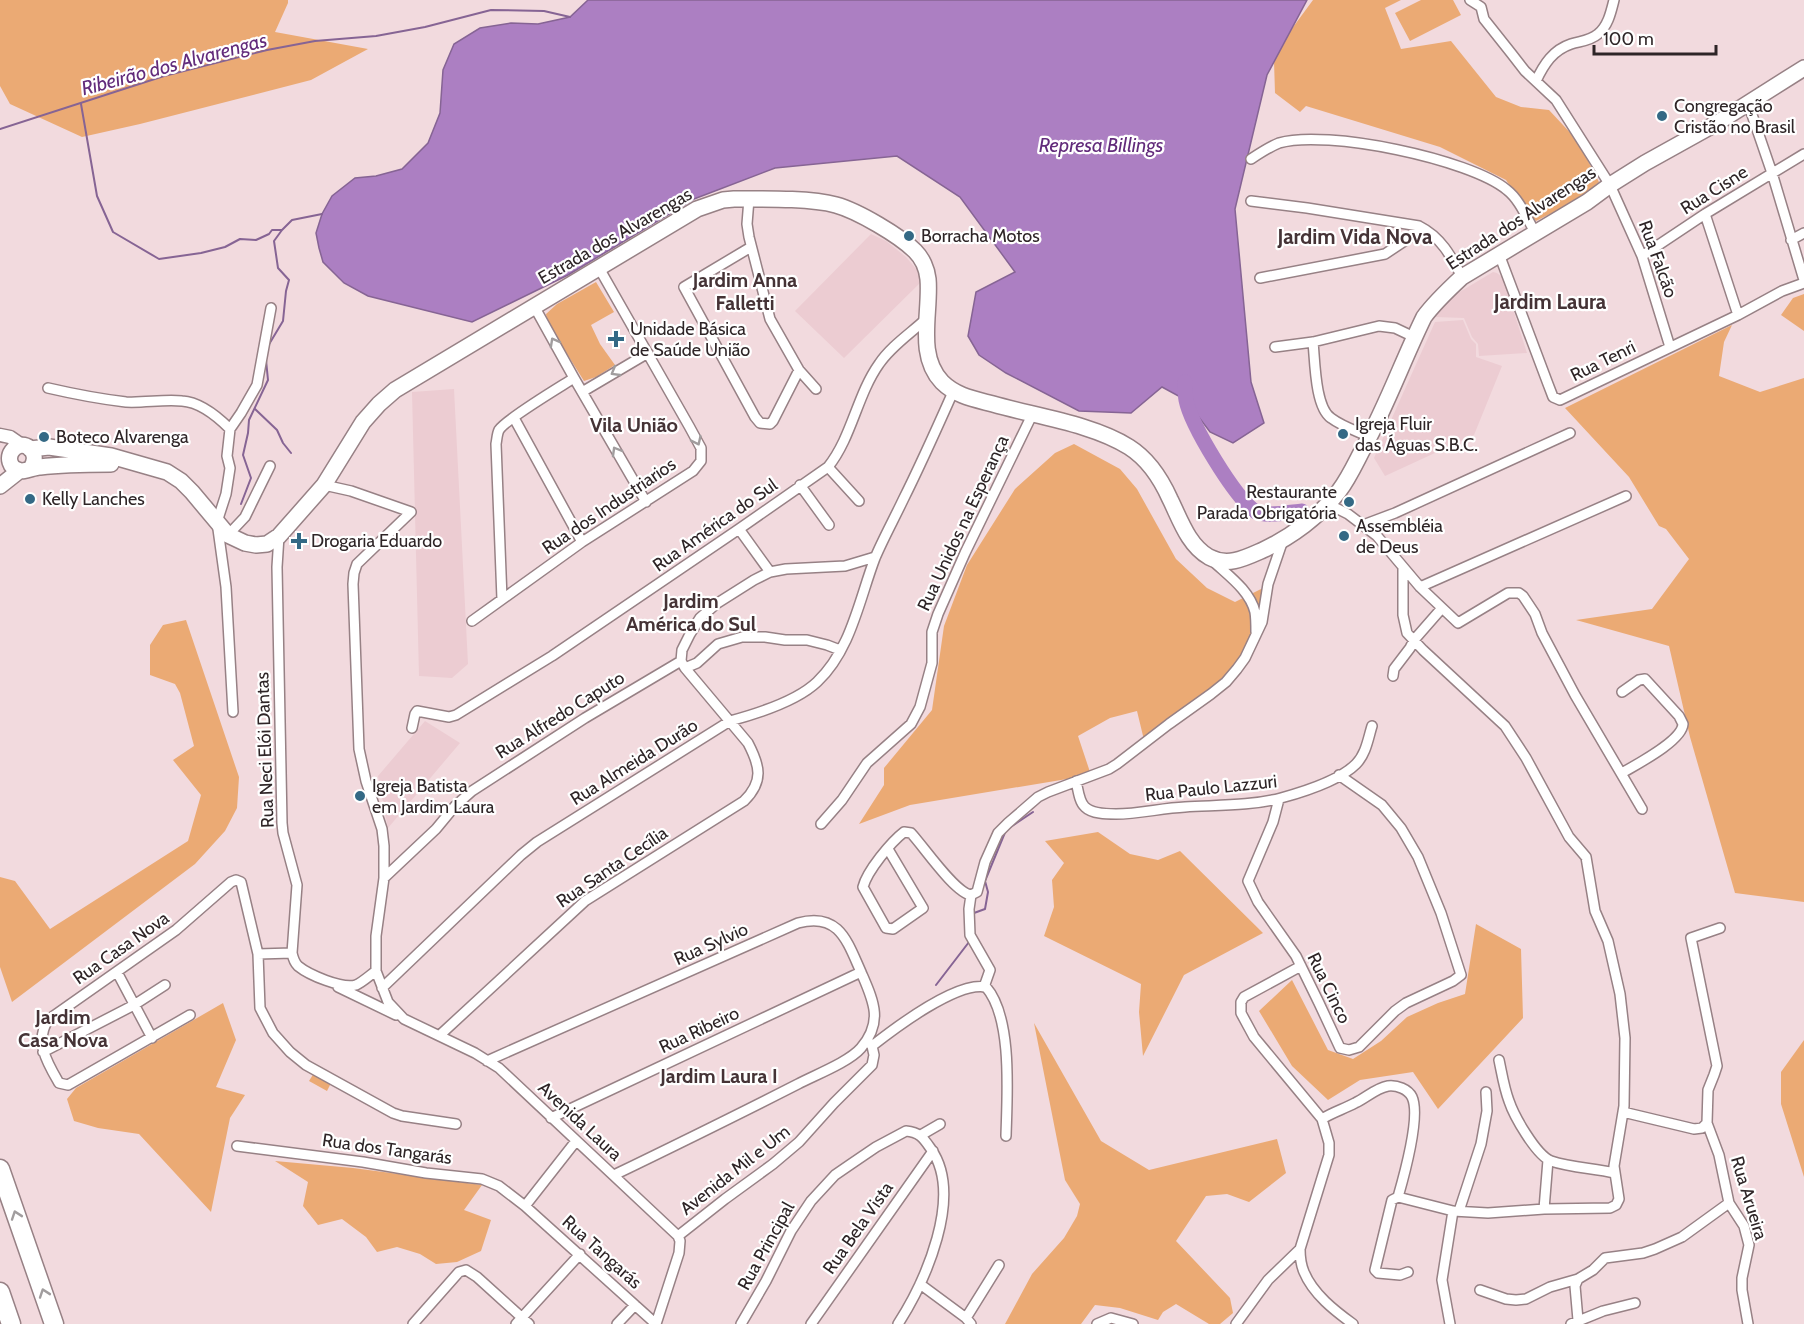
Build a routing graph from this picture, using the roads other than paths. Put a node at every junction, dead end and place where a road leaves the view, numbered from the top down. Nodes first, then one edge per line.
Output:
1 (1470, 0) edge
2 (1614, 0) edge
3 (1804, 68) edge
4 (1536, 81) junction
5 (1748, 103) junction
6 (1804, 154) edge
7 (1251, 159) dead end
8 (1772, 173) junction
9 (1610, 185) junction
10 (749, 199) junction
11 (1251, 201) dead end
12 (1706, 214) junction
13 (1419, 226) junction
14 (1535, 232) junction
15 (1804, 233) edge
16 (1791, 240) junction
17 (751, 247) junction
18 (1499, 254) junction
19 (1642, 256) junction
20 (599, 268) junction
21 (1462, 277) junction
22 (1260, 278) dead end
23 (1804, 281) edge
24 (534, 306) junction
25 (271, 308) dead end
26 (1738, 315) junction
27 (926, 319) junction
28 (1414, 338) junction
29 (1313, 342) junction
30 (1275, 347) dead end
31 (1670, 347) junction
32 (648, 353) junction
33 (799, 370) junction
34 (574, 378) junction
35 (48, 388) dead end
36 (816, 390) dead end
37 (582, 392) junction
38 (953, 392) junction
39 (1032, 415) junction
40 (514, 418) junction
41 (230, 429) junction
42 (1570, 433) dead end
43 (0, 437) edge
44 (1370, 437) junction
45 (18, 460) edge
46 (270, 466) dead end
47 (828, 467) junction
48 (324, 485) junction
49 (800, 485) junction
50 (0, 486) edge
51 (1626, 496) dead end
52 (859, 501) dead end
53 (646, 502) junction
54 (1328, 504) junction
55 (217, 522) junction
56 (829, 525) dead end
57 (1363, 525) junction
58 (739, 530) junction
59 (228, 535) junction
60 (279, 536) junction
61 (1283, 540) junction
62 (582, 542) junction
63 (1207, 556) junction
64 (875, 557) junction
65 (1403, 568) junction
66 (770, 572) junction
67 (1419, 587) junction
68 (502, 600) junction
69 (1442, 608) junction
70 (472, 621) dead end
71 (1256, 634) junction
72 (1414, 639) junction
73 (840, 650) junction
74 (683, 664) junction
75 (1393, 676) dead end
76 (1622, 692) dead end
77 (233, 712) dead end
78 (730, 721) junction
79 (1372, 726) dead end
80 (412, 728) dead end
81 (1622, 773) junction
82 (1339, 775) junction
83 (1076, 781) junction
84 (1279, 799) junction
85 (1642, 809) dead end
86 (821, 824) dead end
87 (888, 849) junction
88 (384, 879) junction
89 (971, 895) junction
90 (1720, 928) dead end
91 (258, 954) junction
92 (293, 957) junction
93 (1301, 966) junction
94 (376, 971) junction
95 (117, 972) junction
96 (861, 972) junction
97 (328, 981) junction
98 (165, 985) dead end
99 (985, 987) junction
100 (382, 988) junction
101 (134, 1005) junction
102 (190, 1015) dead end
103 (404, 1019) junction
104 (440, 1035) junction
105 (152, 1038) junction
106 (869, 1043) junction
107 (43, 1052) junction
108 (1499, 1060) dead end
109 (487, 1061) junction
110 (1486, 1092) dead end
111 (1623, 1112) junction
112 (551, 1118) junction
113 (1322, 1119) junction
114 (1707, 1123) junction
115 (456, 1124) dead end
116 (940, 1124) dead end
117 (921, 1135) junction
118 (1006, 1136) dead end
119 (576, 1141) junction
120 (237, 1146) dead end
121 (935, 1155) junction
122 (1548, 1160) junction
123 (0, 1169) edge
124 (1615, 1173) junction
125 (614, 1175) junction
126 (1398, 1197) junction
127 (1729, 1203) junction
128 (525, 1206) junction
129 (1544, 1209) junction
130 (1456, 1211) junction
131 (678, 1236) junction
132 (1300, 1249) junction
133 (580, 1254) junction
134 (999, 1265) dead end
135 (1408, 1272) dead end
136 (1578, 1279) junction
137 (920, 1284) junction
138 (1480, 1290) dead end
139 (0, 1292) edge
140 (1635, 1303) dead end
141 (635, 1305) junction
142 (969, 1321) edge
143 (523, 1322) edge
144 (1574, 1322) edge
145 (11, 1324) edge
146 (54, 1324) edge
147 (413, 1324) edge
148 (617, 1324) edge
149 (656, 1324) edge
150 (741, 1324) edge
151 (811, 1324) edge
152 (898, 1324) edge
153 (1097, 1324) edge
154 (1133, 1324) edge
155 (1236, 1324) edge
156 (1353, 1324) edge
157 (1450, 1324) edge
158 (1748, 1324) edge

1 - 4 street, Rua Falcão
2 - 4 street
3 - 5 main road, Estrada dos Alvarengas
4 - 9 street, Rua Falcão
5 - 8 street
5 - 9 main road, Estrada dos Alvarengas
6 - 8 street, Rua Cisne
7 - 14 street
8 - 12 street, Rua Cisne
8 - 16 street
9 - 14 main road, Estrada dos Alvarengas
9 - 19 street, Rua Falcão
10 - 17 street
10 - 20 main road, Estrada dos Alvarengas
10 - 27 main road, Estrada dos Alvarengas
11 - 13 street
12 - 19 street, Rua Cisne
12 - 26 street
13 - 21 street
13 - 22 street
14 - 18 main road, Estrada dos Alvarengas
15 - 16 street
16 - 23 street
17 - 33 street
17 - 33 street
18 - 21 main road, Estrada dos Alvarengas
18 - 31 street, Rua Tenri
19 - 31 street, Rua Falcão
20 - 24 main road, Estrada dos Alvarengas
20 - 32 street, Rua dos Industriarios
21 - 28 main road, Estrada dos Alvarengas
23 - 26 street, Rua Tenri
34 -> 24 street
24 - 48 main road, Estrada dos Alvarengas
25 - 41 street
26 - 31 street, Rua Tenri
27 - 38 main road, Estrada dos Alvarengas
27 - 47 street, Rua América do Sul
28 - 29 street
28 - 44 main road, Estrada dos Alvarengas
29 - 30 street
29 - 44 street
32 -> 37 street
32 -> 53 street, Rua dos Industriarios
33 - 36 street
34 - 37 street
34 - 40 street
35 - 41 street
53 -> 37 street
38 - 39 main road
38 - 64 street, Rua Almeida Durão
39 - 63 main road
39 - 86 street, Rua Unidos na Esperança
40 - 62 street
40 - 68 street
41 - 55 street
42 - 57 street
43 - 45 street
44 - 54 main road, Estrada dos Alvarengas
45 - 50 main road
45 - 55 main road
46 - 59 street
47 - 49 street, Rua América do Sul
47 - 52 street
48 - 60 main road, Estrada dos Alvarengas
48 - 88 street, Avenida Laura
49 - 56 street
49 - 58 street, Rua América do Sul
51 - 67 street
53 - 62 street, Rua dos Industriarios
54 - 57 street
54 - 61 main road, Estrada dos Alvarengas
55 - 59 main road
55 - 77 street
57 - 65 street
58 - 66 street
58 - 80 street, Rua América do Sul
59 - 60 main road
60 - 92 street, Rua Neci Elói Dantas
61 - 63 main road, Estrada dos Alvarengas
61 - 71 street
62 - 68 street, Rua dos Industriarios
63 - 71 street
64 - 66 street
64 - 73 street, Rua Almeida Durão
65 - 67 street
65 - 72 street
66 - 74 street
67 - 69 street
68 - 70 street, Rua dos Industriarios
69 - 72 street
69 - 81 street
71 - 83 street
72 - 75 street
72 - 111 street
73 - 74 street, Rua Alfredo Caputo
73 - 78 street, Rua Almeida Durão
74 - 78 street, Rua Santa Cecília
74 - 88 street, Rua Alfredo Caputo
76 - 81 street
78 - 100 street, Rua Almeida Durão
78 - 104 street, Rua Santa Cecília
79 - 82 street, Rua Paulo Lazzuri
81 - 85 street
82 - 84 street, Rua Paulo Lazzuri
82 - 93 street, Rua Cinco
83 - 84 street, Rua Paulo Lazzuri
83 - 89 street
84 - 93 street, Rua Cinco
87 - 87 street
87 - 89 street
88 - 94 street, Avenida Laura
89 - 99 street
90 - 114 street, Rua Arueira
91 - 92 street
91 - 95 street, Rua Casa Nova
91 - 115 street
92 - 97 street
93 - 113 street
94 - 97 street
94 - 100 street, Avenida Laura
95 - 101 street
95 - 107 street, Rua Casa Nova
96 - 106 street, Rua Sylvio
96 - 109 street, Rua Sylvio
96 - 112 street, Rua Ribeiro
97 - 103 street
98 - 101 street
99 - 106 street
99 - 118 street
100 - 103 street, Avenida Laura
101 - 105 street
101 - 107 street
102 - 105 street
103 - 104 street, Avenida Laura
104 - 109 street, Avenida Laura
105 - 107 street
106 - 125 street
106 - 131 street, Avenida Mil e Um
108 - 122 street
109 - 112 street, Avenida Laura
110 - 130 street
111 - 114 street
111 - 124 street
112 - 119 street, Avenida Laura
113 - 126 street
113 - 132 street
114 - 127 street, Rua Arueira
116 - 117 street
117 - 121 street
117 - 150 street, Rua Principal
119 - 125 street, Avenida Laura
119 - 128 street
120 - 128 street, Rua dos Tangarás
121 - 137 street
121 - 151 street, Rua Bela Vista
122 - 124 street
122 - 129 street
146 -> 123 highway
124 - 129 street
125 - 131 street, Avenida Laura
126 - 130 street
126 - 135 street
127 - 136 street
127 - 158 street, Rua Arueira
128 - 133 street, Rua Tangarás
129 - 130 street
130 - 157 street
131 - 149 street
132 - 155 street
132 - 156 street
133 - 141 street, Rua Tangarás
133 - 143 street
134 - 142 street
136 - 138 street
136 - 144 street
137 - 142 street
137 - 152 street
139 - 145 highway
140 - 144 street
141 - 148 street
141 - 149 street, Rua Tangarás
143 - 147 street
153 - 154 street

